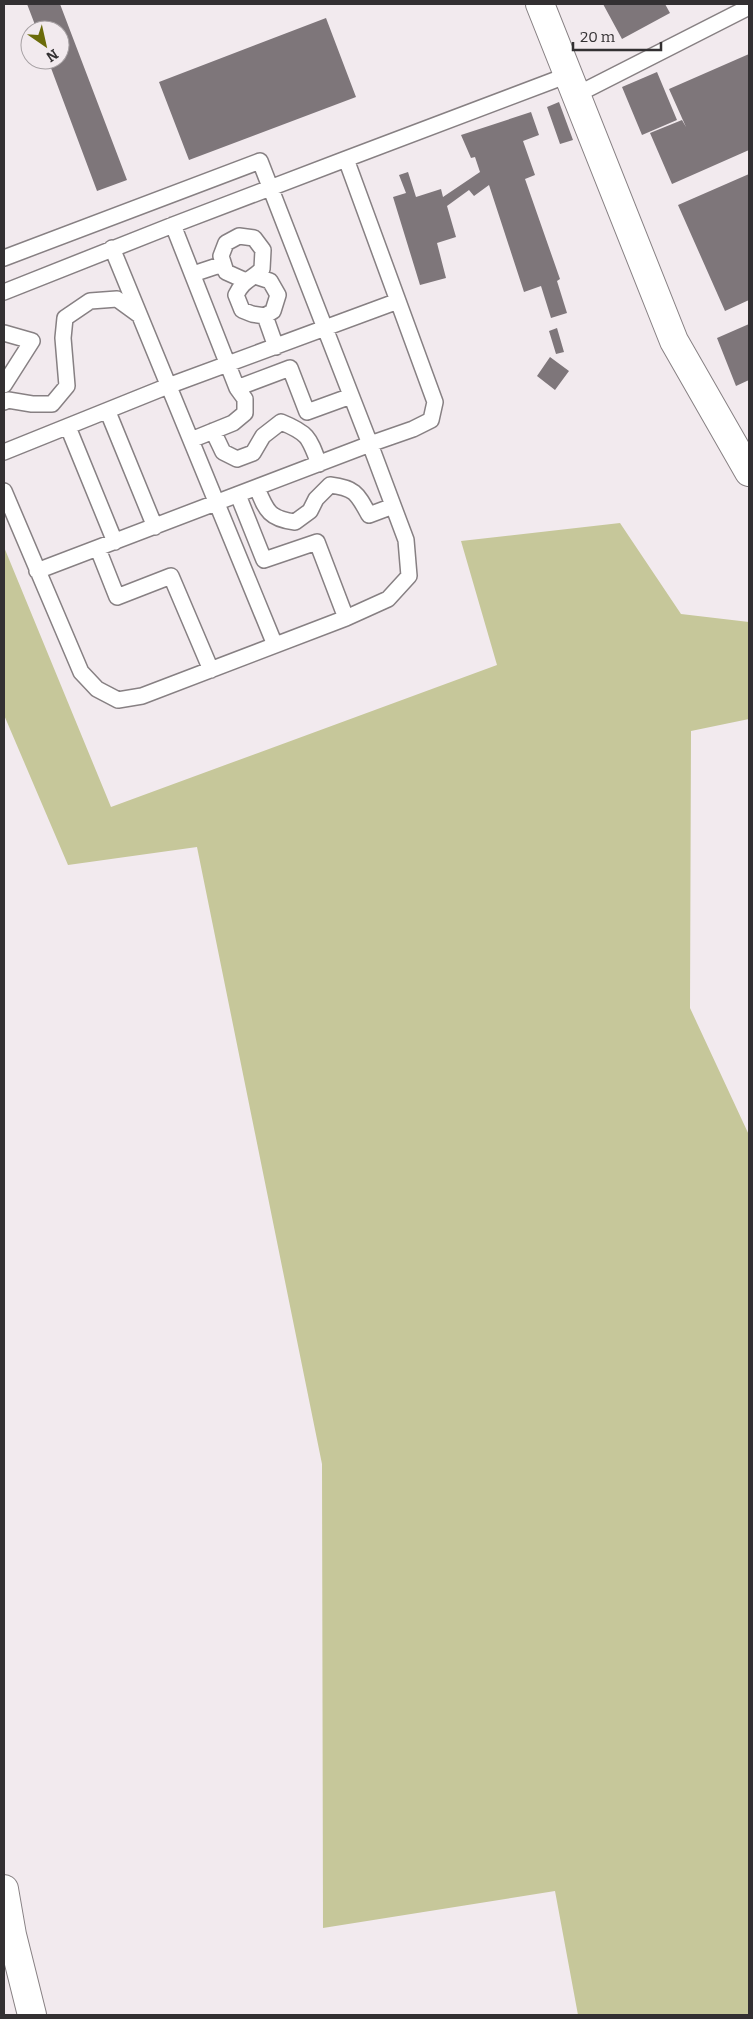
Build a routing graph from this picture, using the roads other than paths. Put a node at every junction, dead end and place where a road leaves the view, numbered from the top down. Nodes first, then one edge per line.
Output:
1 (540, 4) edge
2 (749, 7) edge
3 (572, 85) junction
4 (346, 159) junction
5 (270, 187) junction
6 (173, 225) junction
7 (112, 248) junction
8 (4, 258) edge
9 (223, 264) junction
10 (193, 274) junction
11 (251, 278) junction
12 (4, 292) edge
13 (398, 301) junction
14 (140, 315) junction
15 (265, 316) junction
16 (324, 328) junction
17 (4, 333) edge
18 (276, 347) junction
19 (228, 365) junction
20 (4, 384) edge
21 (168, 386) junction
22 (237, 388) junction
23 (351, 396) junction
24 (4, 402) edge
25 (108, 412) junction
26 (68, 427) junction
27 (213, 431) junction
28 (191, 440) junction
29 (370, 444) junction
30 (4, 452) edge
31 (319, 464) junction
32 (749, 472) edge
33 (257, 488) junction
34 (4, 491) edge
35 (238, 495) junction
36 (217, 503) junction
37 (393, 506) junction
38 (155, 527) junction
39 (115, 542) junction
40 (98, 549) junction
41 (37, 572) junction
42 (346, 618) junction
43 (275, 645) junction
44 (210, 670) junction
45 (4, 1889) edge
46 (32, 2015) edge

1 - 3 street
2 - 3 lane
3 - 4 lane
3 - 32 street
4 - 5 lane
4 - 13 lane
5 - 6 lane
5 - 8 lane
5 - 16 lane
6 - 7 lane
6 - 10 lane
7 - 12 lane
7 - 14 lane
9 - 10 lane
9 - 11 lane
9 - 11 lane
10 - 19 lane
11 - 15 lane
11 - 15 lane
13 - 16 lane
13 - 29 lane
14 - 21 lane
14 - 24 lane
15 - 18 lane
16 - 18 lane
16 - 23 lane
17 - 20 lane
18 - 19 lane
19 - 21 lane
19 - 22 lane
21 - 25 lane
21 - 28 lane
22 - 23 lane
22 - 27 lane
23 - 29 lane
25 - 26 lane
25 - 38 lane
26 - 30 lane
26 - 39 lane
27 - 28 lane
27 - 31 lane
28 - 36 lane
29 - 31 lane
29 - 37 lane
31 - 33 lane
33 - 35 lane
33 - 37 lane
34 - 41 lane
35 - 36 lane
35 - 42 lane
36 - 38 lane
36 - 43 lane
37 - 42 lane
38 - 39 lane
39 - 40 lane
40 - 41 lane
40 - 44 lane
41 - 44 lane
42 - 43 lane
43 - 44 lane
45 - 46 street

